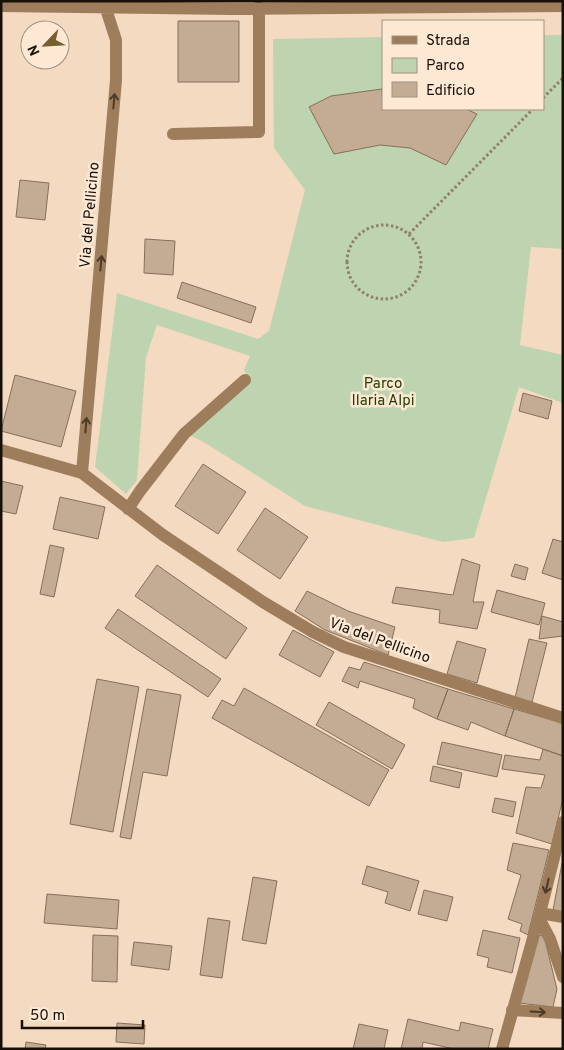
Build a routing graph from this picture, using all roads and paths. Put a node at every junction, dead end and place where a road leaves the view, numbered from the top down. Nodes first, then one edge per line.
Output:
1 (1, 6) edge
2 (105, 6) junction
3 (563, 6) edge
4 (259, 7) junction
5 (563, 78) edge
6 (544, 97) edge
7 (531, 110) edge
8 (173, 134) dead end
9 (409, 234) junction
10 (245, 380) dead end
11 (1, 450) edge
12 (82, 473) junction
13 (128, 509) junction
14 (563, 718) edge
15 (563, 822) edge
16 (558, 859) edge
17 (540, 916) junction
18 (563, 917) edge
19 (563, 977) edge
20 (512, 1010) junction
21 (563, 1013) edge
22 (502, 1049) edge

1 - 2 street
2 - 4 street
12 -> 2 street, Via del Pellicino
3 - 4 street
4 - 8 street
5 - 6 path
7 - 9 path
9 - 9 path
10 - 13 street
11 - 12 street
12 - 13 street, Via del Pellicino
13 - 14 street, Via del Pellicino
15 - 16 street
16 -> 17 street
17 - 18 street
17 - 19 street
17 - 20 street
20 -> 21 street
20 - 22 street

